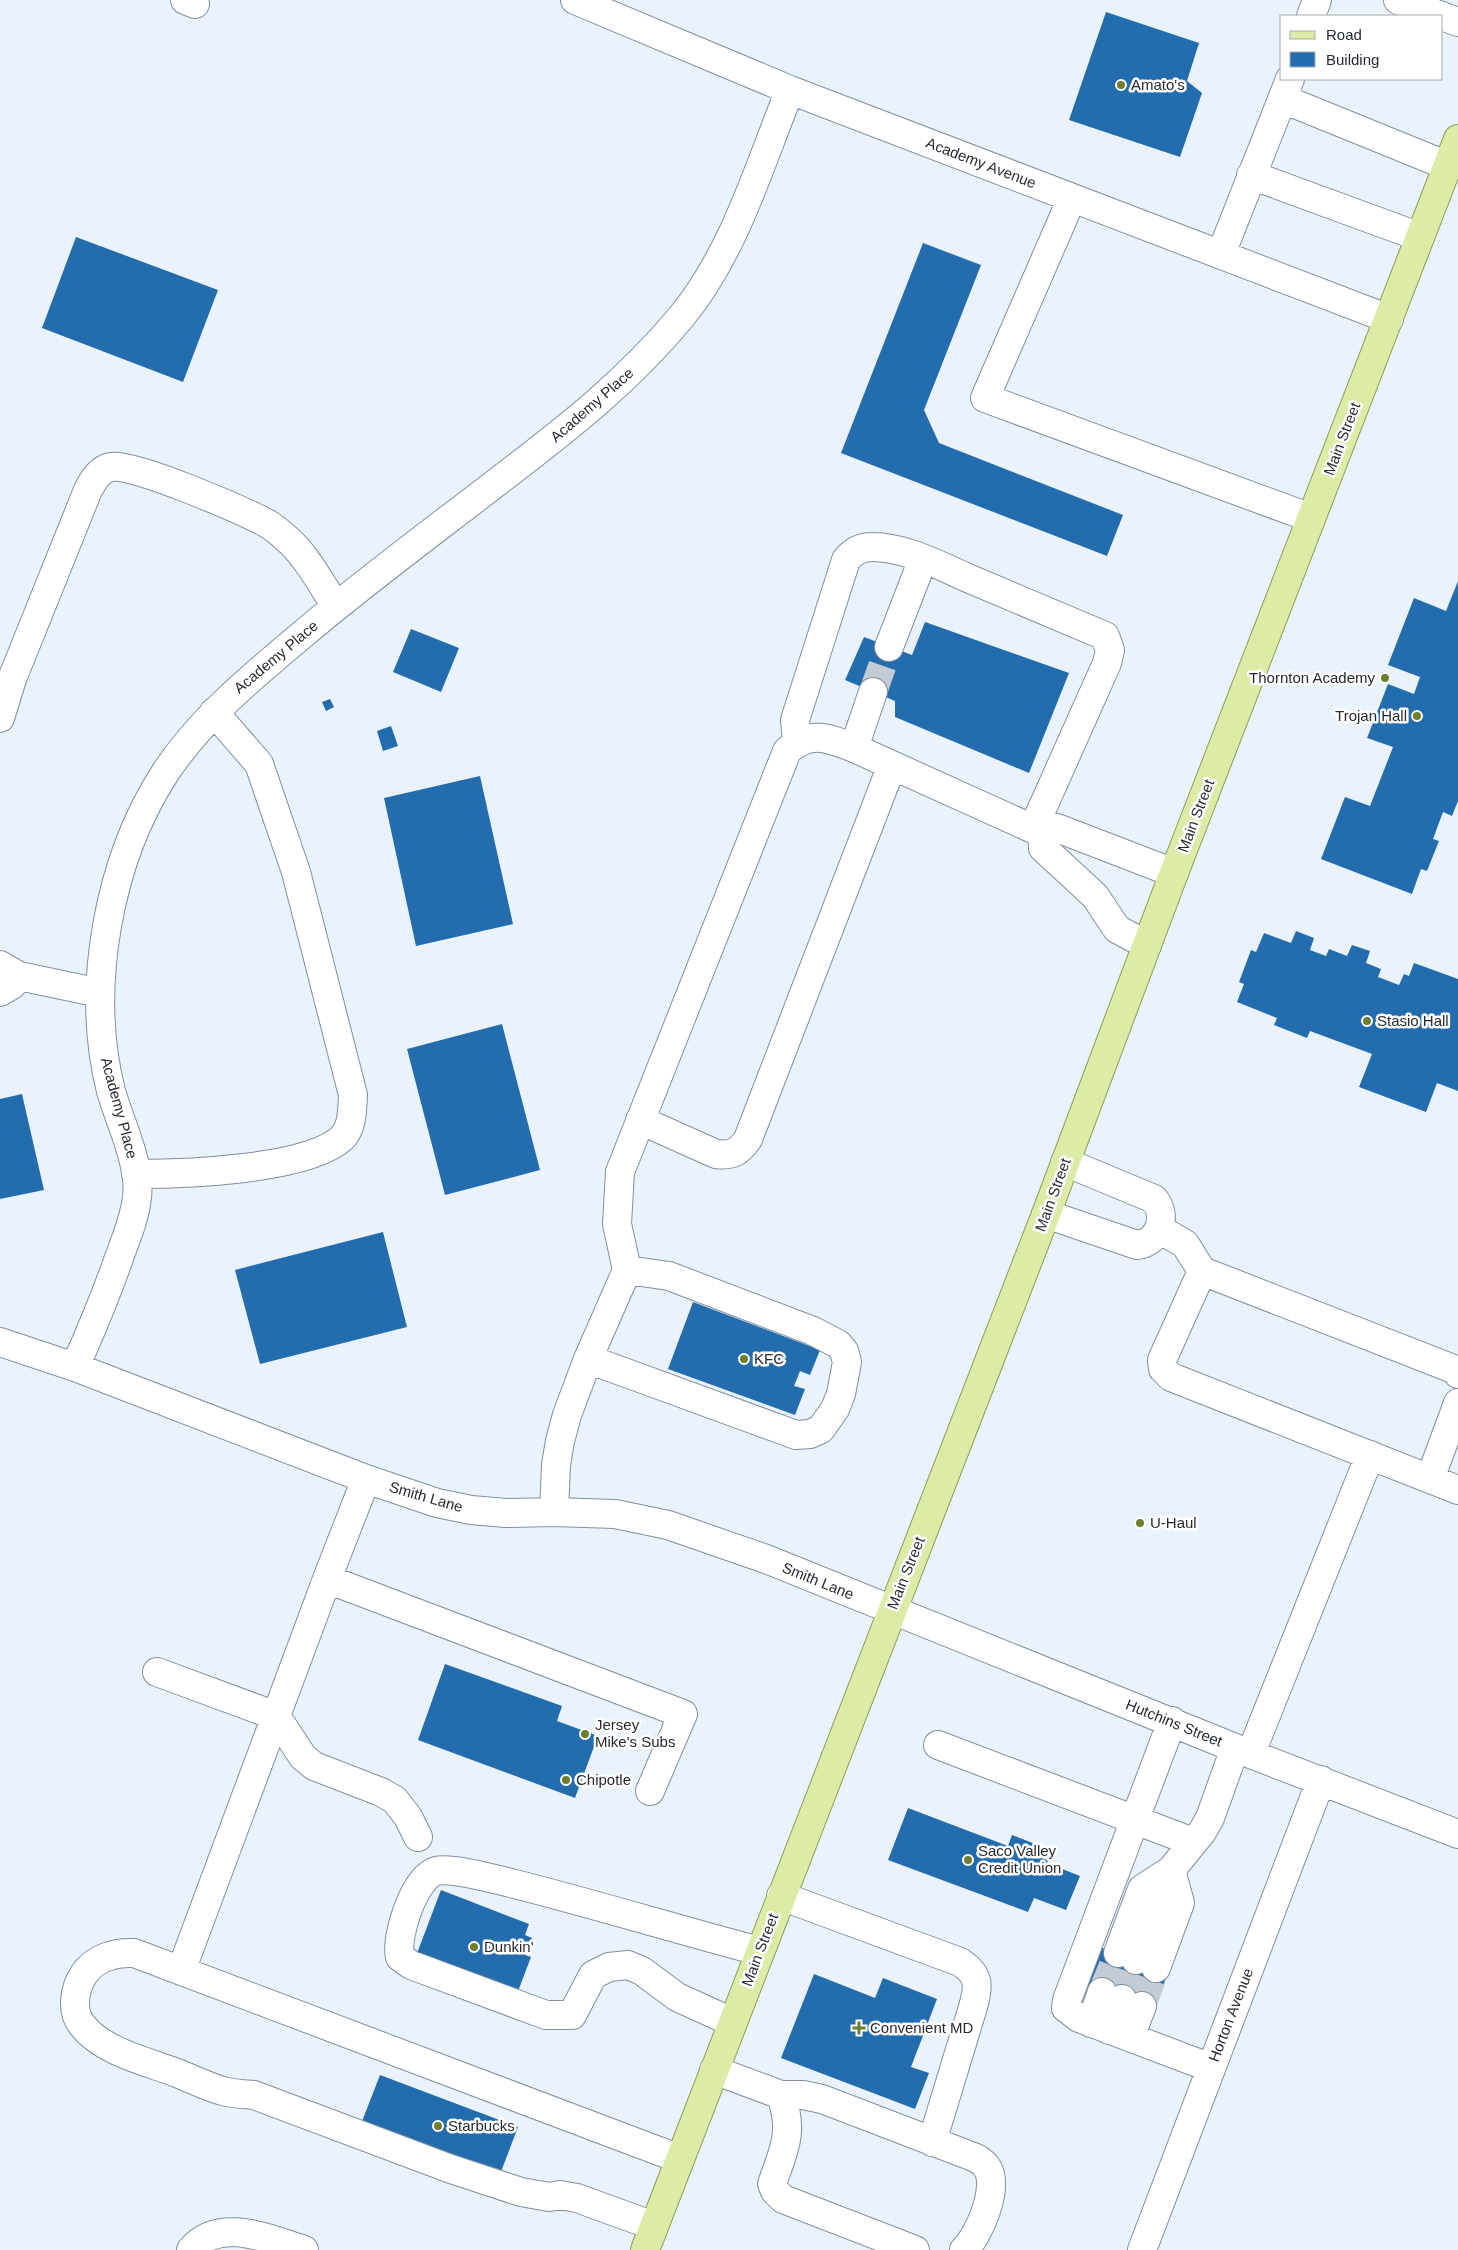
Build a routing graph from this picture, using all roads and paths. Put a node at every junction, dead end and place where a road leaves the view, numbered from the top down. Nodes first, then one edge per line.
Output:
1 (575, 0) edge
2 (1317, 0) edge
3 (1398, 0) edge
4 (1312, 15) edge
5 (1439, 15) edge
6 (1443, 16) edge
7 (1458, 22) edge
8 (1286, 89) edge
9 (790, 90) junction
10 (1458, 139) edge
11 (1448, 166) junction
12 (1251, 175) junction
13 (1072, 198) junction
14 (1420, 237) junction
15 (1221, 254) junction
16 (1389, 319) junction
17 (1311, 518) junction
18 (923, 559) junction
19 (336, 606) junction
20 (889, 647) tunnel mouth
21 (873, 692) tunnel mouth
22 (214, 712) junction
23 (0, 718) edge
24 (797, 742) junction
25 (854, 748) junction
26 (892, 765) junction
27 (1037, 831) junction
28 (1174, 873) junction
29 (1147, 945) junction
30 (6, 978) edge
31 (100, 993) junction
32 (640, 1120) junction
33 (1065, 1162) junction
34 (136, 1174) junction
35 (1046, 1214) junction
36 (1159, 1229) junction
37 (628, 1270) junction
38 (1202, 1271) junction
39 (0, 1342) edge
40 (588, 1359) junction
41 (75, 1367) junction
42 (1458, 1374) edge
43 (1458, 1402) edge
44 (1370, 1454) junction
45 (366, 1478) junction
46 (1430, 1478) junction
47 (1458, 1490) edge
48 (554, 1512) junction
49 (327, 1579) junction
50 (892, 1610) junction
51 (157, 1672) dead end
52 (276, 1716) junction
53 (1172, 1721) junction
54 (938, 1745) dead end
55 (1243, 1750) junction
56 (1321, 1780) junction
57 (650, 1792) dead end
58 (1136, 1820) junction
59 (1458, 1834) edge
60 (418, 1837) dead end
61 (1193, 1842) junction
62 (1172, 1870) junction
63 (781, 1896) junction
64 (759, 1951) junction
65 (182, 1971) junction
66 (732, 2022) junction
67 (1110, 2030) junction
68 (1211, 2068) junction
69 (714, 2070) junction
70 (781, 2095) junction
71 (932, 2142) junction
72 (680, 2159) junction
73 (649, 2238) edge
74 (1144, 2249) edge
75 (191, 2250) edge
76 (304, 2250) edge
77 (915, 2250) edge
78 (964, 2250) edge

1 - 9 street, Academy Avenue
2 - 4 street
3 - 5 street
6 - 7 street
8 - 11 street
8 - 12 street
9 - 13 street, Academy Avenue
9 - 19 street, Academy Place
10 - 11 main road, Main Street
11 - 14 main road, Main Street
12 - 14 street
12 - 15 street
13 - 15 street, Academy Avenue
13 - 17 street
14 - 16 main road, Main Street
15 - 16 street, Academy Avenue
16 - 17 main road, Main Street
17 - 28 main road, Main Street
18 - 20 street
18 - 24 street
18 - 27 street
19 - 22 street, Academy Place
19 - 23 street
21 - 25 street
22 - 31 street, Academy Place
22 - 34 street
24 - 25 street
24 - 32 street
25 - 26 street
26 - 27 street
26 - 32 street
27 - 28 street
27 - 29 street
28 - 29 main road, Main Street
29 - 33 main road, Main Street
30 - 31 street
31 - 34 street, Academy Place
32 - 37 street
33 - 35 main road, Main Street
33 - 36 street
34 - 41 street, Academy Place
35 - 36 street
35 - 50 main road, Main Street
36 - 38 street
37 - 40 street
37 - 40 street
38 - 42 street
38 - 44 street
39 - 41 street, Smith Lane
40 - 48 street
41 - 45 street, Smith Lane
43 - 46 street
44 - 46 street
44 - 55 street
45 - 48 street, Smith Lane
45 - 49 street
46 - 47 street
48 - 50 street, Smith Lane
49 - 52 street
49 - 57 street
50 - 53 street, Hutchins Street
50 - 63 main road, Main Street
51 - 52 street
52 - 60 street
52 - 65 street
53 - 55 street, Hutchins Street
53 - 58 street
54 - 58 street
55 - 56 street, Hutchins Street
55 - 61 street
56 - 59 street, Hutchins Street
56 - 68 street, Horton Avenue
58 - 61 street
58 - 67 street
61 - 62 street
62 - 62 street
63 - 64 main road, Main Street
63 - 71 street
64 - 66 main road, Main Street
64 - 66 street
65 - 72 street
65 - 73 street
66 - 69 main road, Main Street
67 - 67 street
67 - 68 street
68 - 74 street, Horton Avenue
69 - 70 street
69 - 72 main road, Main Street
70 - 71 street
70 - 77 street
71 - 78 street
72 - 73 main road, Main Street
75 - 76 street

